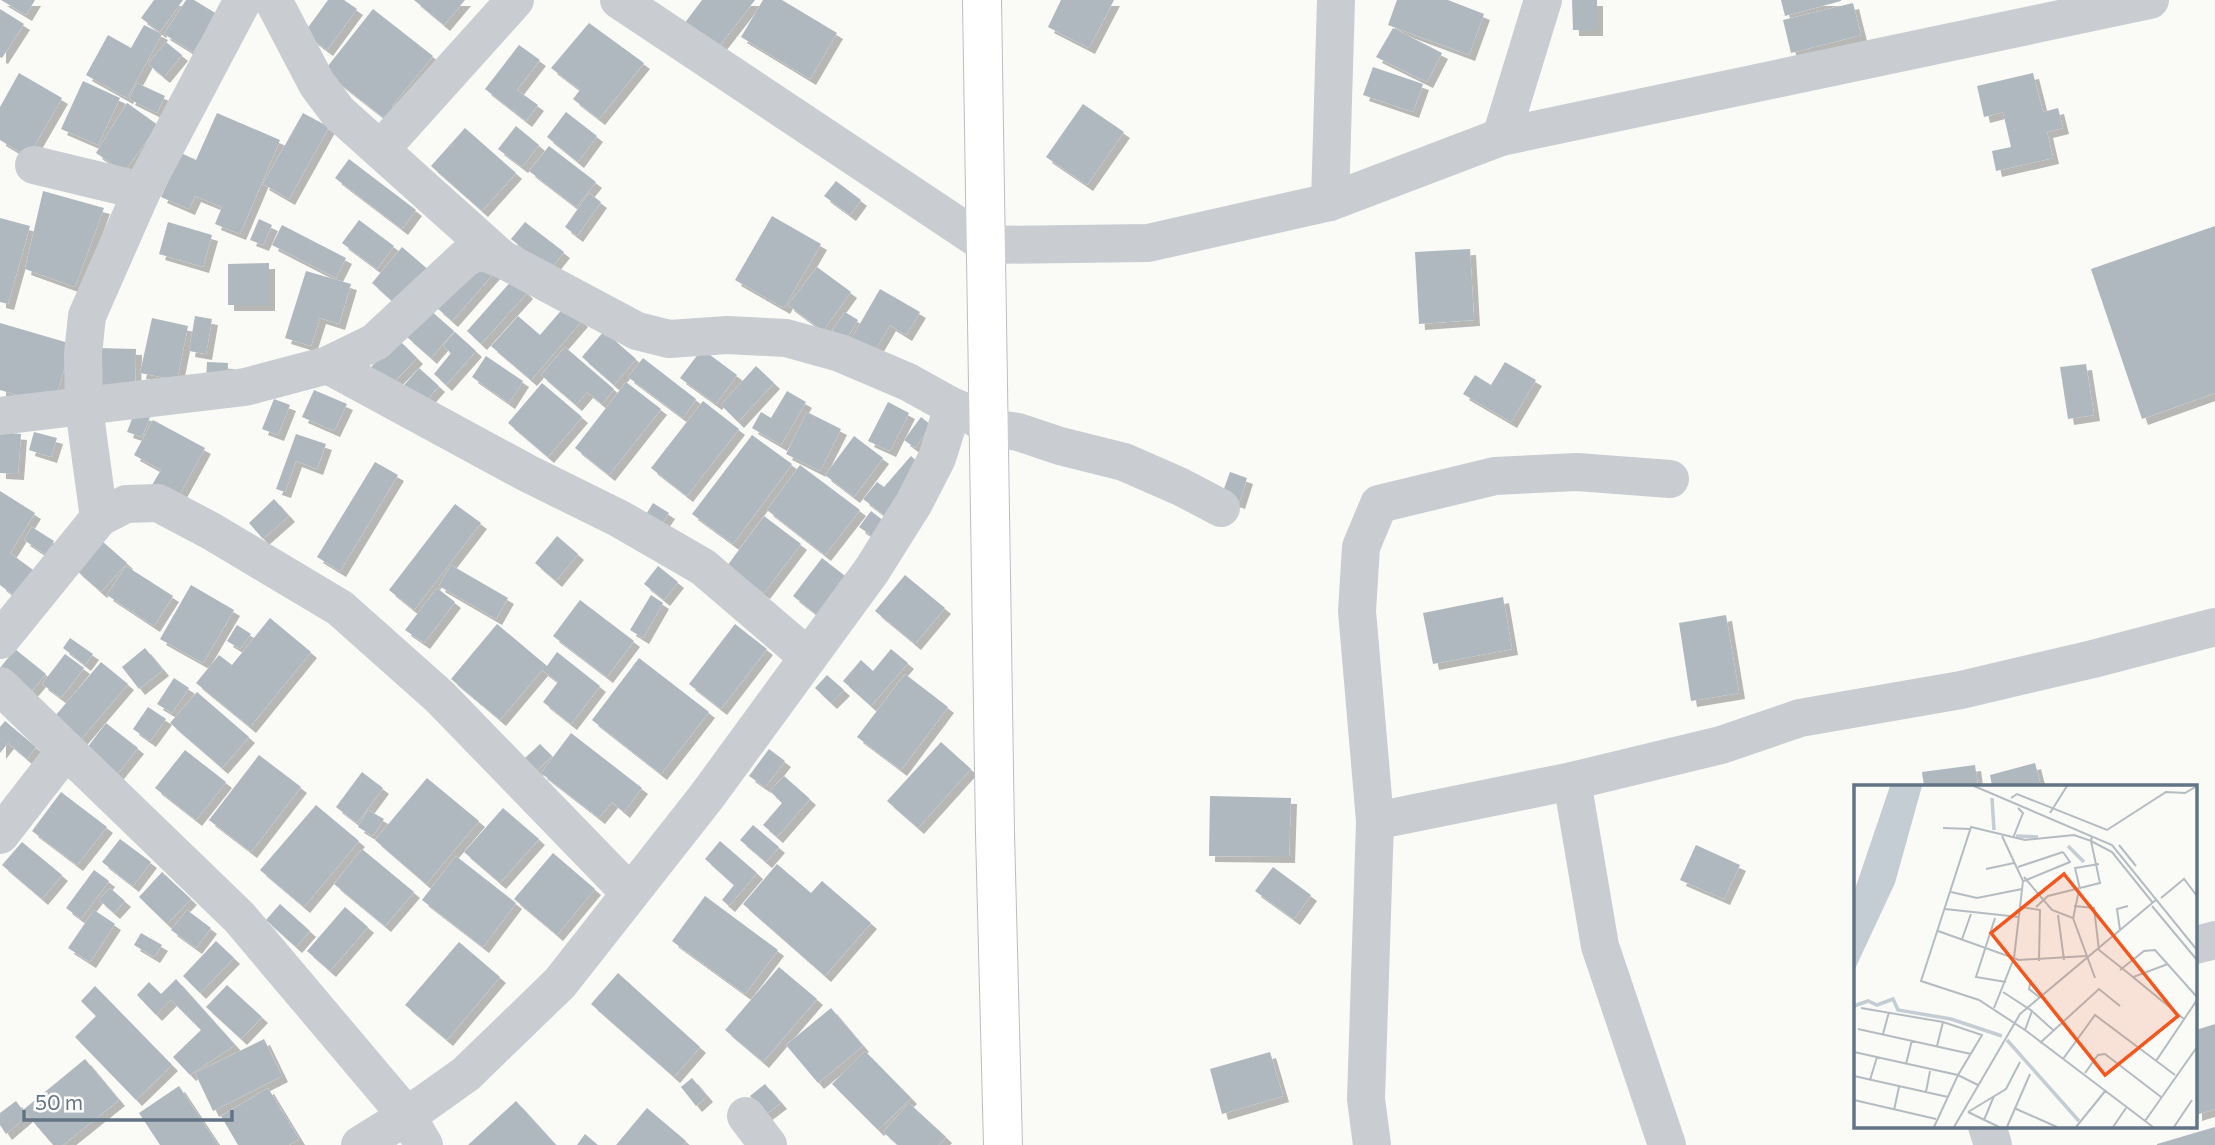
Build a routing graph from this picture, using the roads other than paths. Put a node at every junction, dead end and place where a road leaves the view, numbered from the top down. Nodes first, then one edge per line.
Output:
1 (243, 0) edge
2 (273, 0) edge
3 (514, 0) edge
4 (619, 0) edge
5 (967, 0) edge
6 (982, 0) edge
7 (1336, 0) edge
8 (1543, 0) edge
9 (2150, 0) edge
10 (1501, 137) junction
11 (380, 150) junction
12 (34, 164) dead end
13 (142, 191) junction
14 (1330, 202) junction
15 (976, 238) junction
16 (502, 259) junction
17 (328, 365) junction
18 (83, 408) junction
19 (0, 416) edge
20 (971, 416) junction
21 (1670, 479) dead end
22 (1221, 508) dead end
23 (99, 518) junction
24 (2215, 627) edge
25 (0, 640) edge
26 (808, 657) junction
27 (0, 686) edge
28 (66, 750) junction
29 (1572, 781) junction
30 (1375, 821) junction
31 (0, 835) edge
32 (630, 892) junction
33 (2215, 940) edge
34 (2198, 944) edge
35 (1988, 1128) edge
36 (416, 1131) edge
37 (360, 1145) edge
38 (980, 1145) edge
39 (1003, 1145) edge
40 (1372, 1145) edge
41 (1667, 1145) edge
42 (1993, 1145) edge

1 - 13 street
2 - 11 street
3 - 11 street
4 - 15 street
5 - 15 main road
6 - 15 main road
7 - 14 street
8 - 10 street
9 - 10 street
10 - 14 street
11 - 16 street
12 - 13 street
13 - 18 street
14 - 15 street
15 - 20 main road
16 - 17 street
16 - 20 street
17 - 18 street
17 - 26 street
18 - 19 street
18 - 23 street
20 - 22 street
20 - 26 street
20 - 38 main road
20 - 39 main road
21 - 30 street
23 - 25 street
23 - 32 street
24 - 29 street
26 - 32 street
27 - 28 street
28 - 31 street
28 - 36 street
29 - 30 street
29 - 41 street
30 - 40 street
32 - 36 street
33 - 34 street
35 - 42 street
36 - 37 street

